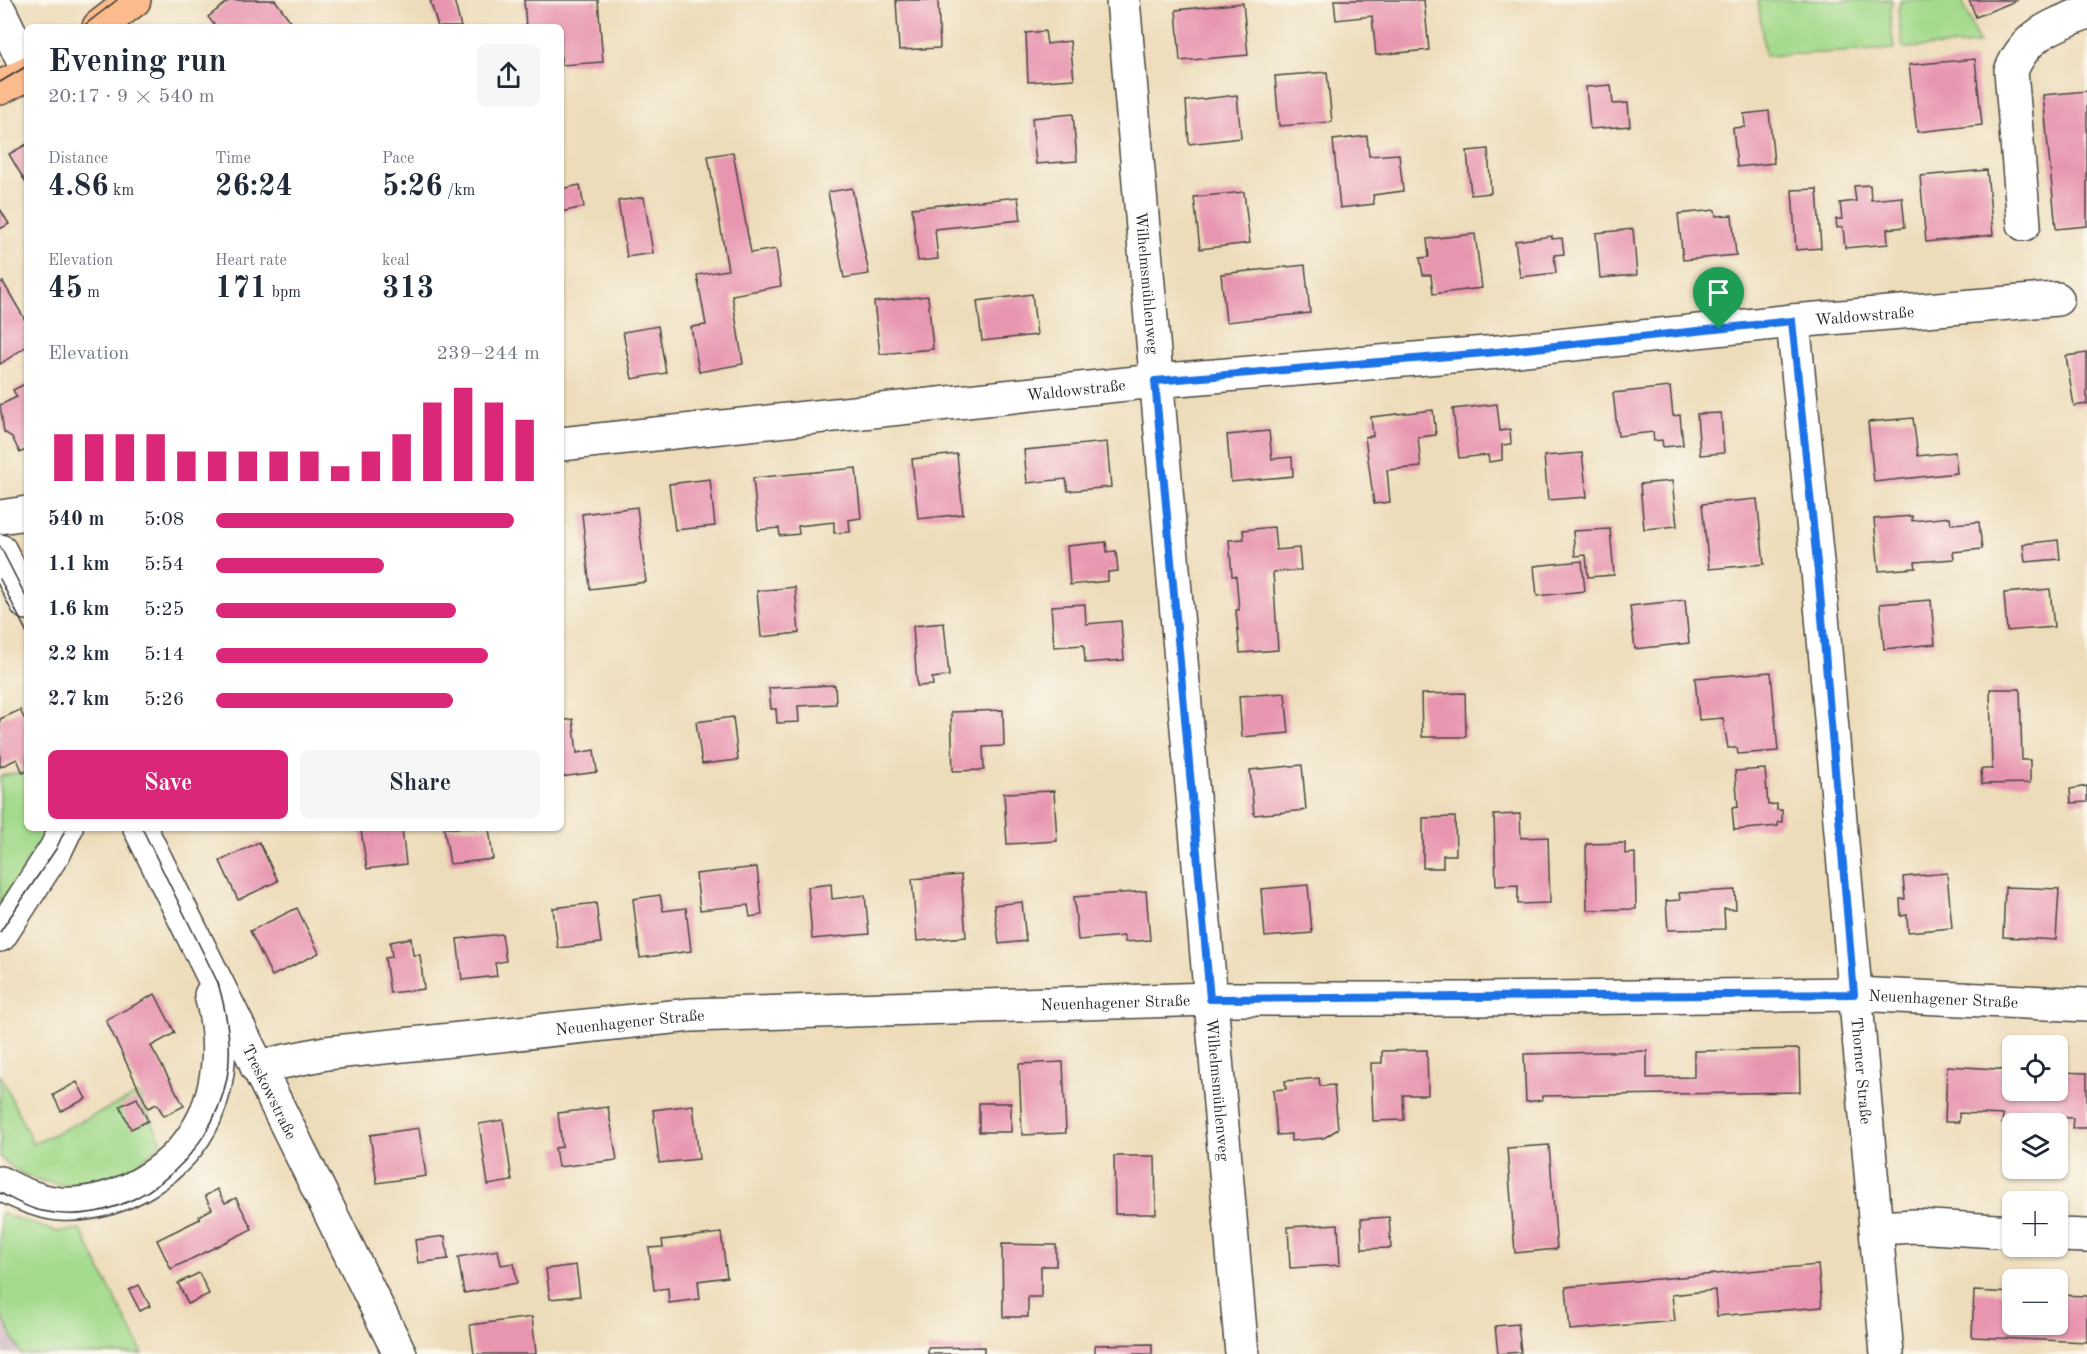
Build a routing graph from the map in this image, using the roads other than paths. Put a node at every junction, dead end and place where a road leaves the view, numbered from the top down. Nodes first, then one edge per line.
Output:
1 (134, 0) edge
2 (1123, 0) edge
3 (0, 12) edge
4 (2087, 12) edge
5 (103, 24) edge
6 (24, 63) edge
7 (24, 76) edge
8 (0, 88) edge
9 (2024, 224) dead end
10 (2057, 299) dead end
11 (1792, 321) junction
12 (1155, 381) junction
13 (564, 444) edge
14 (24, 513) edge
15 (0, 517) edge
16 (0, 550) edge
17 (24, 597) edge
18 (65, 831) edge
19 (141, 831) edge
20 (185, 919) junction
21 (0, 935) edge
22 (1854, 994) junction
23 (1210, 999) junction
24 (2087, 1005) edge
25 (257, 1067) junction
26 (0, 1183) edge
27 (1876, 1228) junction
28 (2002, 1231) edge
29 (2068, 1235) edge
30 (2087, 1236) edge
31 (400, 1354) edge
32 (1242, 1354) edge
33 (1887, 1354) edge

1 - 5 main road
2 - 12 street, Wilhelmsmühlenweg
3 - 6 street
4 - 9 street
7 - 8 main road
10 - 11 street, Waldowstraße
11 - 12 street, Waldowstraße
11 - 22 street, Thorner Straße
12 - 13 street, Waldowstraße
12 - 23 street, Wilhelmsmühlenweg
14 - 15 street
16 - 17 street
18 - 21 street
19 - 20 street, Treskowstraße
20 - 25 street, Treskowstraße
20 - 26 street
22 - 23 street, Neuenhagener Straße
22 - 24 street, Neuenhagener Straße
22 - 27 street, Thorner Straße
23 - 25 street, Neuenhagener Straße
23 - 32 street, Wilhelmsmühlenweg
25 - 31 street, Treskowstraße
27 - 28 street
27 - 33 street, Thorner Straße
29 - 30 street

